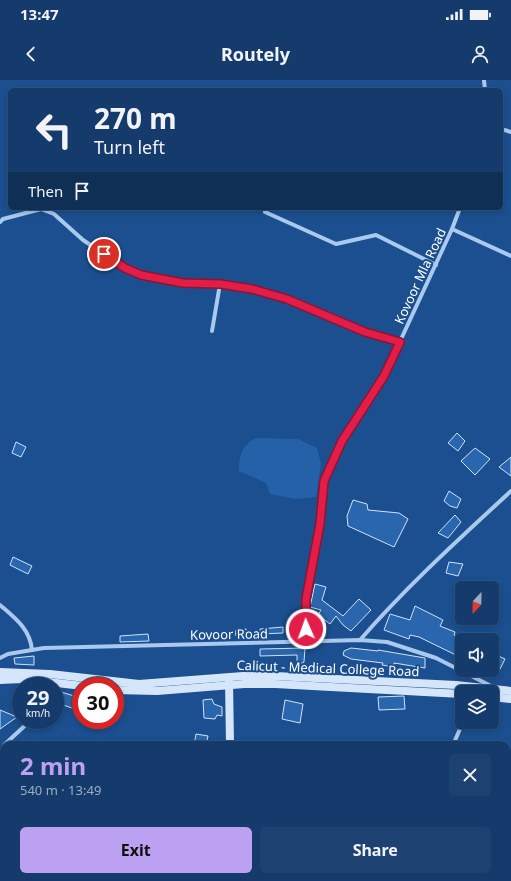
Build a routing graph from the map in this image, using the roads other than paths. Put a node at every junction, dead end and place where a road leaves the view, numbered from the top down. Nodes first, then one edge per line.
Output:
1 (37, 210) edge
2 (44, 210) edge
3 (459, 210) edge
4 (265, 212) dead end
5 (0, 222) edge
6 (452, 229) junction
7 (511, 256) edge
8 (436, 265) junction
9 (220, 284) junction
10 (212, 331) dead end
11 (400, 342) junction
12 (511, 491) edge
13 (0, 605) edge
14 (360, 640) junction
15 (307, 643) junction
16 (32, 650) junction
17 (0, 658) edge
18 (0, 672) edge
19 (12, 679) edge
20 (0, 680) edge
21 (229, 681) junction
22 (189, 684) junction
23 (456, 685) edge
24 (488, 685) edge
25 (499, 690) edge
26 (124, 691) edge
27 (455, 694) edge
28 (510, 695) edge
29 (499, 696) edge
30 (21, 729) edge
31 (460, 729) edge
32 (8, 741) edge
33 (230, 741) edge
34 (455, 741) edge
35 (175, 881) edge
36 (180, 881) edge

1 - 5 street
2 - 9 street
3 - 6 street, Kovoor Mla Road
4 - 8 street
6 - 7 street
6 - 8 street, Kovoor Mla Road
8 - 11 street, Kovoor Mla Road
9 - 10 street
9 - 11 street
11 - 15 street, Kovoor Mla Road
12 - 14 street
13 - 16 street
14 - 15 street, Kovoor Road
14 - 24 street, Kovoor Road
15 - 16 street, Kovoor Road
16 - 17 street, Kovoor Road
18 - 22 main road
19 - 20 main road
21 - 22 main road
21 - 23 main road, Calicut - Medical College Road
21 - 27 main road
21 - 33 main road
22 - 26 main road
25 - 28 main road, Calicut - Medical College Road
28 - 29 main road
30 - 32 street
31 - 34 street
35 - 36 street

